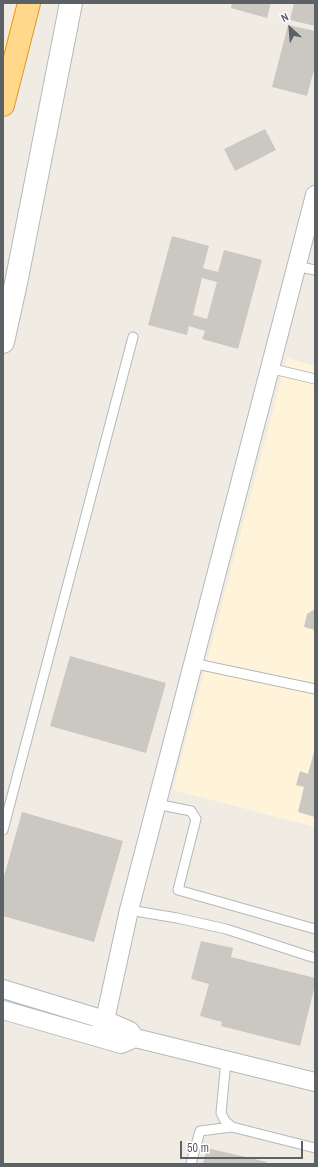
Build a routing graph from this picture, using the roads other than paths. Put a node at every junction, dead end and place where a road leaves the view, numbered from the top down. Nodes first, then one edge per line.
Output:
1 (29, 3) edge
2 (71, 3) edge
3 (3, 105) edge
4 (315, 195) edge
5 (296, 266) junction
6 (315, 270) edge
7 (133, 338) dead end
8 (3, 342) edge
9 (269, 368) junction
10 (315, 379) edge
11 (192, 663) junction
12 (315, 689) edge
13 (156, 804) junction
14 (3, 830) edge
15 (128, 910) junction
16 (315, 929) edge
17 (315, 958) edge
18 (3, 989) edge
19 (3, 1010) edge
20 (105, 1020) junction
21 (97, 1037) junction
22 (135, 1038) junction
23 (226, 1061) junction
24 (315, 1082) edge
25 (232, 1127) junction
26 (315, 1148) edge
27 (191, 1164) edge

1 - 3 highway
2 - 8 main road
4 - 5 street
5 - 6 lane
5 - 9 street
7 - 14 lane
9 - 10 lane
9 - 11 street
11 - 12 lane
11 - 13 street
13 - 15 street
13 - 16 lane
15 - 17 lane
15 - 20 street
18 - 20 street
19 - 21 street
20 - 21 street
20 - 22 street
21 - 22 street
22 - 23 street
23 - 24 street
23 - 25 lane
25 - 26 lane
25 - 27 lane

